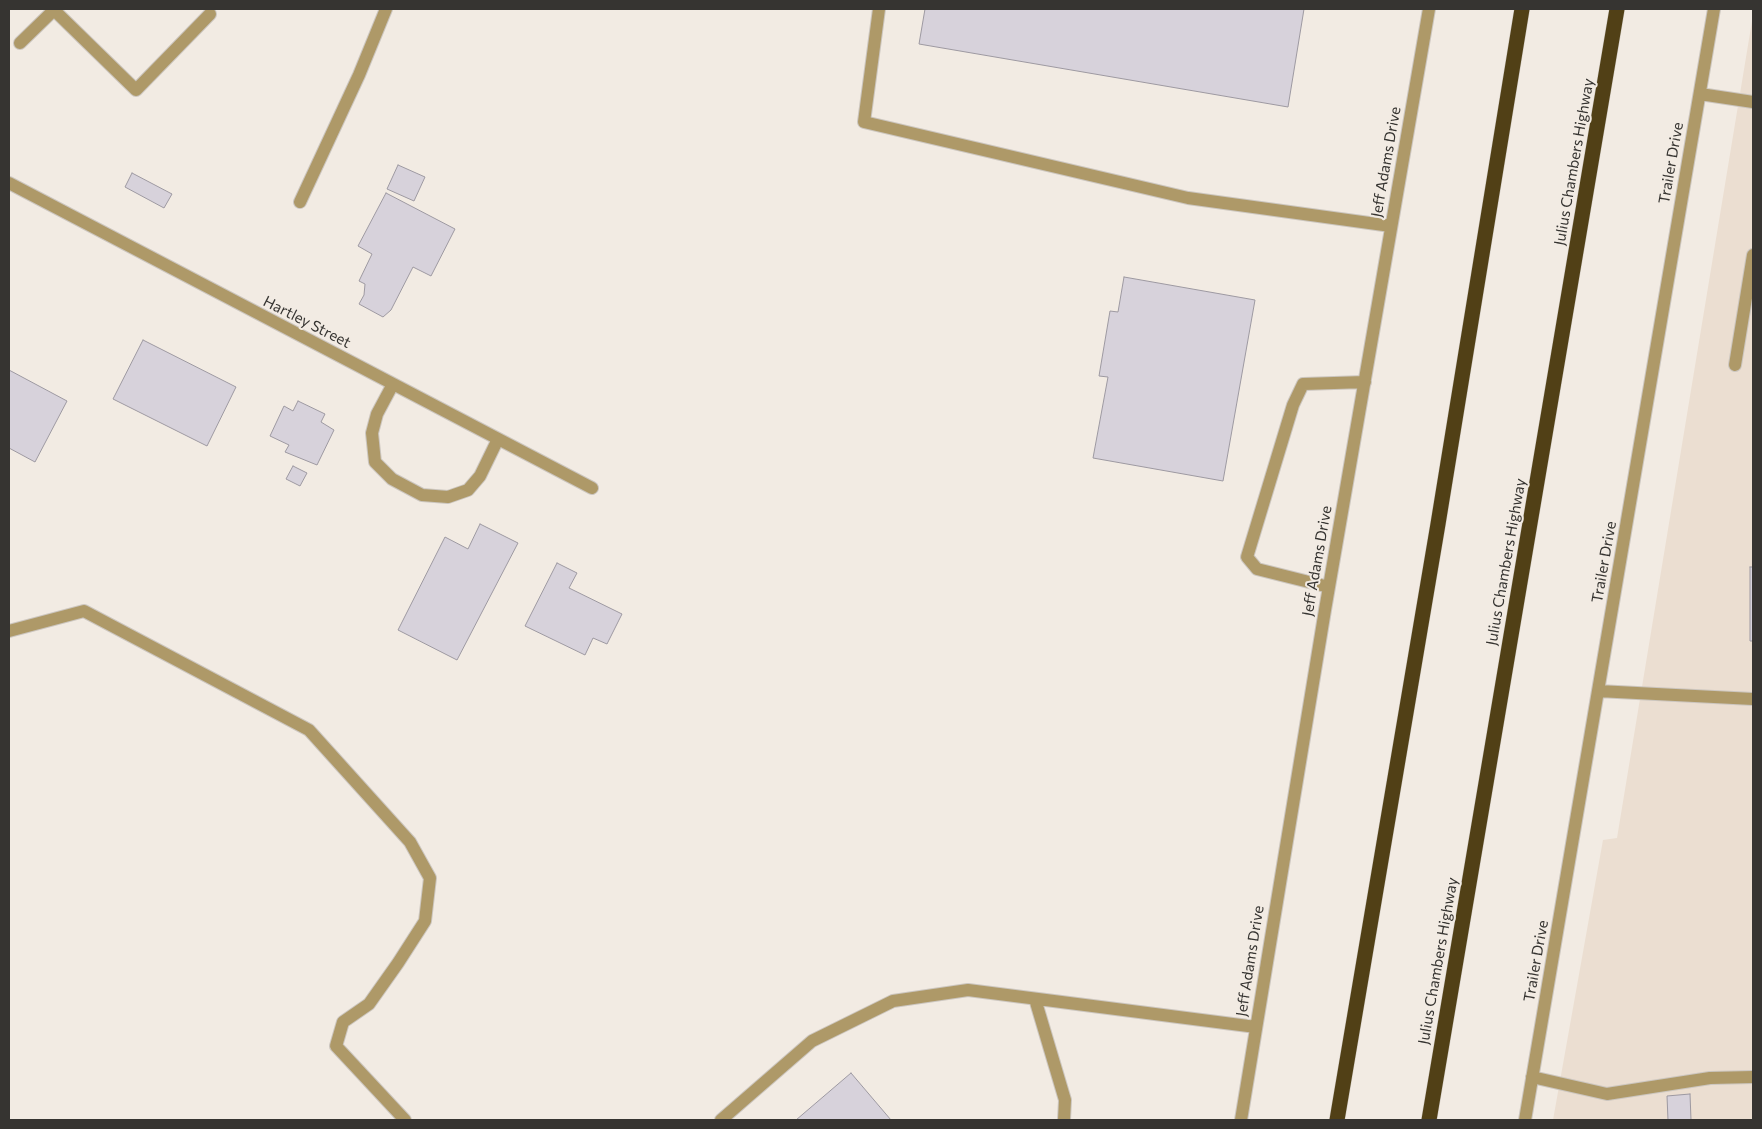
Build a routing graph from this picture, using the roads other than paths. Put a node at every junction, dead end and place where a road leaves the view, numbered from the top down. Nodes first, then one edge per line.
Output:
1 (54, 9) edge
2 (386, 9) edge
3 (878, 9) edge
4 (1429, 9) edge
5 (1522, 9) edge
6 (1617, 9) edge
7 (1714, 9) edge
8 (210, 14) dead end
9 (20, 43) dead end
10 (1700, 94) junction
11 (1753, 102) edge
12 (9, 182) edge
13 (300, 202) dead end
14 (1391, 226) junction
15 (1753, 255) edge
16 (1735, 365) dead end
17 (1365, 382) junction
18 (393, 384) junction
19 (498, 439) junction
20 (592, 488) dead end
21 (1329, 587) junction
22 (9, 630) edge
23 (1598, 691) junction
24 (1753, 699) edge
25 (1035, 999) junction
26 (1256, 1027) junction
27 (1532, 1077) junction
28 (1753, 1077) edge
29 (405, 1120) edge
30 (721, 1120) edge
31 (1064, 1120) edge
32 (1241, 1120) edge
33 (1337, 1120) edge
34 (1429, 1120) edge
35 (1525, 1120) edge

1 - 8 street
1 - 9 street
2 - 13 street
3 - 14 street
4 - 14 street, Jeff Adams Drive
5 - 33 highway
6 - 34 highway, Julius Chambers Highway
7 - 10 street, Trailer Drive
10 - 11 street
10 - 23 street, Trailer Drive
12 - 18 street, Hartley Street
14 - 17 street, Jeff Adams Drive
15 - 16 street
17 - 21 street, Jeff Adams Drive
17 - 21 street
18 - 19 street, Hartley Street
18 - 19 street
19 - 20 street, Hartley Street
21 - 26 street, Jeff Adams Drive
22 - 29 street
23 - 24 street
23 - 27 street, Trailer Drive
25 - 26 street
25 - 30 street
25 - 31 street
26 - 32 street, Jeff Adams Drive
27 - 28 street
27 - 35 street, Trailer Drive

